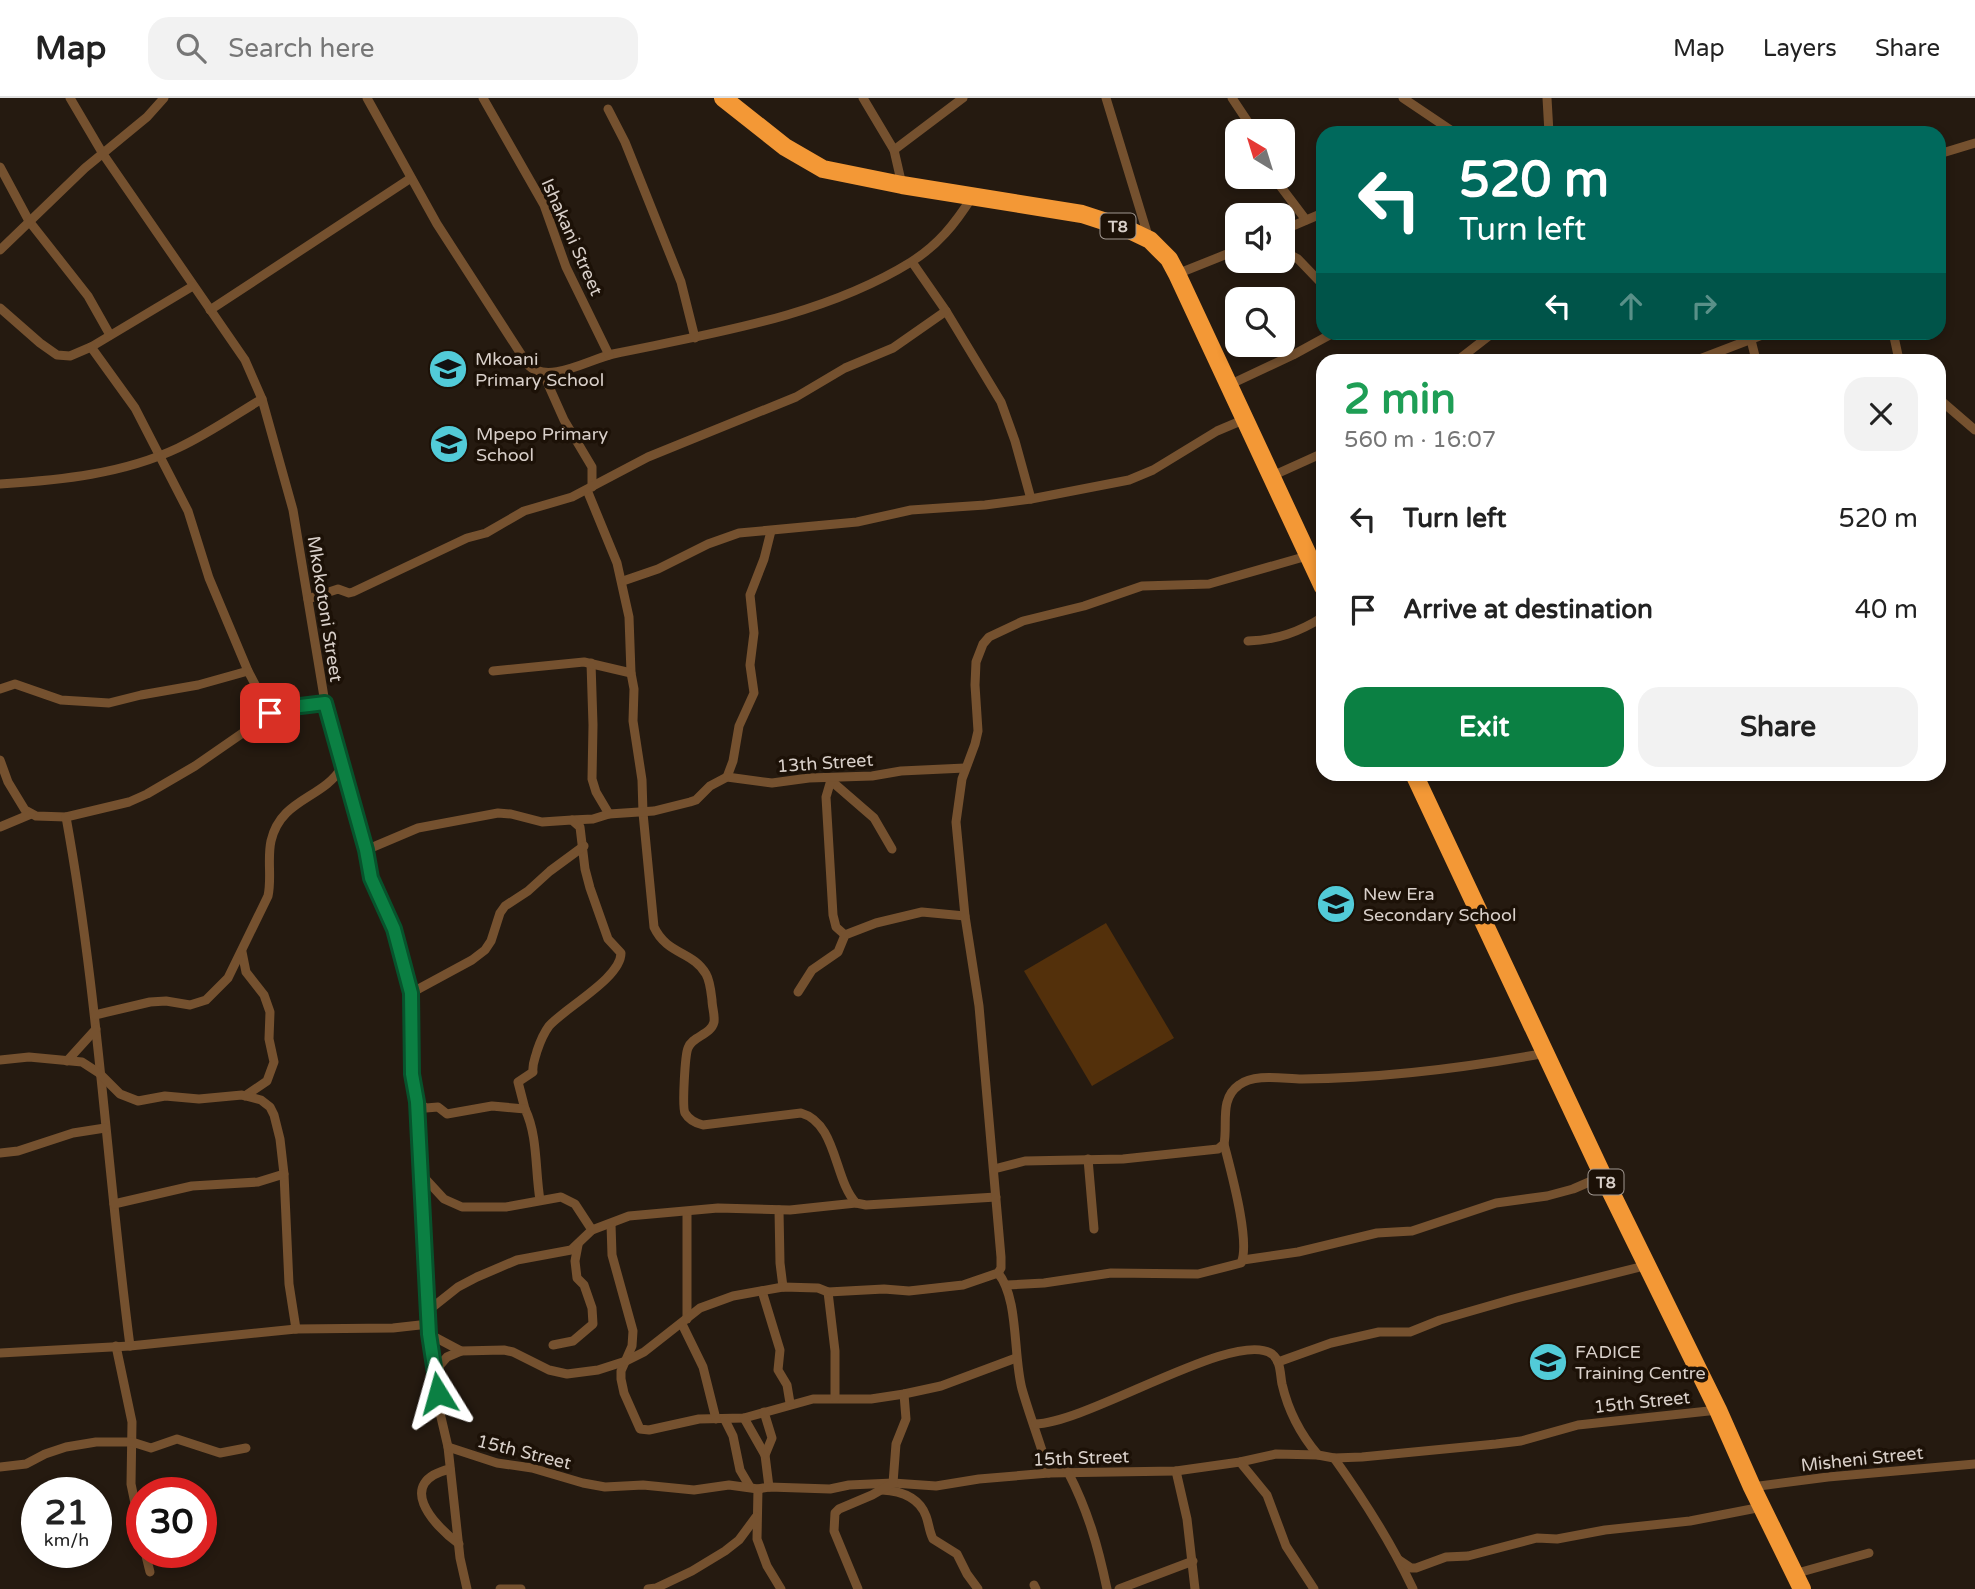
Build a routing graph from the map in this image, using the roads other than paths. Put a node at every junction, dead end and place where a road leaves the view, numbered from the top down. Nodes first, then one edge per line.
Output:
1 (70, 98) edge
2 (164, 98) edge
3 (367, 98) edge
4 (482, 98) edge
5 (723, 98) edge
6 (863, 98) edge
7 (963, 98) edge
8 (1106, 98) edge
9 (1232, 98) edge
10 (1403, 98) edge
11 (1547, 98) edge
12 (608, 109) dead end
13 (1246, 119) edge
14 (1445, 126) edge
15 (1549, 126) edge
16 (1975, 143) edge
17 (894, 150) junction
18 (1946, 152) edge
19 (103, 154) junction
20 (0, 167) edge
21 (411, 178) junction
22 (902, 185) junction
23 (1283, 189) edge
24 (972, 195) junction
25 (1316, 216) edge
26 (29, 220) junction
27 (1306, 220) junction
28 (1295, 225) edge
29 (1150, 240) junction
30 (0, 250) edge
31 (1225, 255) edge
32 (1295, 257) edge
33 (912, 262) junction
34 (1177, 274) junction
35 (1316, 278) edge
36 (193, 286) junction
37 (0, 308) edge
38 (209, 310) junction
39 (946, 311) junction
40 (110, 335) junction
41 (695, 338) junction
42 (1320, 340) edge
43 (1484, 340) edge
44 (1740, 340) edge
45 (91, 347) junction
46 (1466, 354) edge
47 (1710, 354) edge
48 (609, 355) junction
49 (542, 373) junction
50 (1229, 385) junction
51 (262, 399) junction
52 (1946, 405) edge
53 (1243, 420) junction
54 (1975, 430) edge
55 (160, 456) junction
56 (1316, 456) edge
57 (1272, 476) junction
58 (0, 484) edge
59 (590, 488) junction
60 (1031, 499) junction
61 (771, 531) junction
62 (1314, 560) edge
63 (623, 581) junction
64 (308, 600) junction
65 (1316, 622) edge
66 (1248, 641) dead end
67 (591, 663) junction
68 (248, 671) junction
69 (493, 671) dead end
70 (631, 673) junction
71 (0, 689) edge
72 (325, 703) junction
73 (270, 713) junction
74 (0, 760) edge
75 (342, 767) junction
76 (965, 768) junction
77 (727, 777) junction
78 (829, 779) junction
79 (1417, 781) edge
80 (643, 813) junction
81 (31, 814) junction
82 (609, 814) junction
83 (66, 817) junction
84 (572, 820) junction
85 (0, 827) edge
86 (584, 846) junction
87 (892, 849) dead end
88 (366, 850) junction
89 (965, 916) junction
90 (845, 935) junction
91 (242, 950) junction
92 (798, 992) dead end
93 (411, 993) junction
94 (95, 1015) junction
95 (96, 1029) junction
96 (1547, 1053) junction
97 (0, 1060) edge
98 (67, 1061) junction
99 (99, 1073) junction
100 (245, 1096) junction
101 (417, 1102) junction
102 (525, 1109) junction
103 (105, 1128) junction
104 (1223, 1144) junction
105 (0, 1153) edge
106 (1088, 1158) junction
107 (994, 1168) junction
108 (419, 1172) junction
109 (284, 1174) junction
110 (1603, 1176) junction
111 (996, 1197) junction
112 (540, 1199) junction
113 (856, 1203) junction
114 (114, 1205) junction
115 (779, 1210) junction
116 (687, 1212) junction
117 (611, 1224) junction
118 (1094, 1229) dead end
119 (592, 1230) junction
120 (578, 1245) junction
121 (1243, 1261) junction
122 (1648, 1265) junction
123 (998, 1273) junction
124 (1007, 1285) junction
125 (783, 1287) junction
126 (762, 1292) junction
127 (828, 1292) junction
128 (429, 1310) junction
129 (685, 1322) junction
130 (296, 1329) junction
131 (429, 1329) junction
132 (553, 1345) dead end
133 (116, 1346) junction
134 (130, 1346) junction
135 (461, 1351) junction
136 (0, 1353) edge
137 (1016, 1358) junction
138 (626, 1361) junction
139 (1278, 1362) junction
140 (435, 1372) junction
141 (904, 1394) junction
142 (835, 1398) junction
143 (790, 1403) junction
144 (1718, 1410) junction
145 (764, 1412) junction
146 (744, 1418) junction
147 (720, 1419) junction
148 (1035, 1424) junction
149 (132, 1442) junction
150 (448, 1447) junction
151 (246, 1448) dead end
152 (765, 1455) junction
153 (1318, 1455) junction
154 (1334, 1458) junction
155 (1241, 1462) junction
156 (1975, 1464) edge
157 (0, 1468) edge
158 (450, 1469) junction
159 (1176, 1471) junction
160 (1068, 1472) junction
161 (1049, 1473) junction
162 (131, 1477) edge
163 (893, 1483) junction
164 (769, 1487) junction
165 (1752, 1487) junction
166 (754, 1488) junction
167 (881, 1490) junction
168 (1762, 1507) junction
169 (756, 1517) junction
170 (459, 1545) junction
171 (1869, 1553) dead end
172 (1399, 1560) junction
173 (1193, 1561) junction
174 (149, 1568) edge
175 (150, 1572) dead end
176 (1798, 1582) edge
177 (468, 1588) edge
178 (500, 1589) edge
179 (521, 1589) edge
180 (648, 1589) edge
181 (781, 1589) edge
182 (858, 1589) edge
183 (978, 1589) edge
184 (1107, 1589) edge
185 (1119, 1589) edge
186 (1195, 1589) edge
187 (1314, 1589) edge
188 (1413, 1589) edge

1 - 19 street, Mkokotoni Street
2 - 19 street
3 - 21 street
4 - 48 street, Ishakani Street
5 - 22 highway, T8
6 - 17 street
7 - 17 street
8 - 29 street
9 - 13 street
10 - 14 street
11 - 15 street
12 - 41 street
16 - 18 street
17 - 22 street
19 - 26 street
19 - 36 street, Mkokotoni Street
20 - 26 street
21 - 38 street
21 - 49 street
22 - 24 highway, T8
23 - 27 street
24 - 29 highway, T8
24 - 33 street
25 - 27 street
26 - 30 street
26 - 40 street
27 - 28 street
29 - 34 highway, T8
31 - 34 street
32 - 35 street
33 - 39 street
33 - 41 street
34 - 50 highway, T8
36 - 38 street, Mkokotoni Street
36 - 40 street
37 - 45 street
38 - 51 street, Mkokotoni Street
39 - 59 street
39 - 60 street
40 - 45 street
41 - 48 street
42 - 50 street
43 - 46 street
44 - 47 street
45 - 55 street
48 - 49 street
49 - 59 street
50 - 53 highway, T8
51 - 55 street
51 - 64 street, Mkokotoni Street
52 - 54 street
53 - 57 highway, T8
53 - 60 street
55 - 58 street
55 - 68 street
56 - 57 street
57 - 62 highway, T8
59 - 63 street
59 - 64 street
60 - 61 street
61 - 63 street
61 - 77 street
62 - 76 street
63 - 70 street
64 - 72 street, Mkokotoni Street
65 - 66 street
67 - 69 street
67 - 70 street
67 - 82 street
68 - 71 street
68 - 73 street
70 - 80 street
72 - 73 street
72 - 75 street, Mkokotoni Street
73 - 83 street
74 - 81 street
75 - 88 street, Mkokotoni Street
75 - 91 street
76 - 78 street, 13th Street
76 - 89 street
77 - 78 street, 13th Street
77 - 80 street
78 - 87 street
78 - 90 street
79 - 96 highway, T8
80 - 82 street
80 - 113 street
81 - 83 street
81 - 85 street
82 - 84 street
83 - 94 street
84 - 86 street
84 - 88 street
86 - 93 street
86 - 102 street
88 - 93 street, Mkokotoni Street
89 - 90 street
89 - 107 street
90 - 92 street
91 - 94 street
91 - 100 street
93 - 101 street, Mkokotoni Street
94 - 95 street
95 - 98 street
95 - 99 street
96 - 104 street
96 - 110 highway, T8
97 - 98 street
98 - 99 street
99 - 100 street
99 - 103 street
100 - 109 street
101 - 102 street
101 - 108 street, Mkokotoni Street
102 - 112 street
103 - 105 street
103 - 114 street
104 - 106 street
104 - 121 street
106 - 107 street
106 - 118 street
107 - 111 street
108 - 112 street
108 - 128 street, Mkokotoni Street
109 - 114 street
109 - 130 street
110 - 121 street
110 - 122 highway, T8
111 - 113 street
111 - 123 street
112 - 119 street
113 - 115 street
114 - 134 street
115 - 116 street
115 - 125 street
116 - 117 street
116 - 129 street
117 - 119 street
117 - 138 street
119 - 120 street
120 - 128 street
120 - 132 street
121 - 124 street
122 - 139 street
122 - 144 highway, T8
123 - 124 street
123 - 127 street
124 - 137 street
125 - 126 street
125 - 127 street
126 - 129 street
126 - 143 street
127 - 142 street
128 - 131 street, Mkokotoni Street
129 - 138 street
129 - 147 street
130 - 131 street
130 - 134 street
131 - 135 street
131 - 140 street, Mkokotoni Street
133 - 134 street
133 - 136 street
133 - 149 street
135 - 138 street
135 - 140 street
137 - 141 street
137 - 148 street
138 - 147 street
139 - 148 street
139 - 153 street
140 - 150 street, Mkokotoni Street
141 - 142 street
141 - 163 street
142 - 143 street
143 - 145 street
144 - 154 street, 15th Street
144 - 165 highway, T8
145 - 146 street
145 - 152 street
146 - 147 street
146 - 152 street
147 - 166 street
148 - 161 street
149 - 151 street
149 - 157 street
149 - 162 street
150 - 158 street, Mkokotoni Street
150 - 166 street, 15th Street
152 - 164 street
153 - 154 street, 15th Street
153 - 155 street, 15th Street
154 - 172 street
155 - 159 street, 15th Street
155 - 187 street
156 - 165 street, Misheni Street
158 - 170 street, Mkokotoni Street
158 - 170 street
159 - 160 street, 15th Street
159 - 173 street
160 - 161 street, 15th Street
160 - 184 street
161 - 163 street, 15th Street
163 - 164 street, 15th Street
163 - 167 street
164 - 166 street, 15th Street
165 - 168 highway, T8
166 - 169 street
167 - 182 street
167 - 183 street
168 - 172 street
168 - 176 highway, T8
169 - 180 street
169 - 181 street
170 - 177 street, Mkokotoni Street
171 - 176 street
172 - 188 street
173 - 185 street
173 - 186 street
174 - 175 street
178 - 179 street

